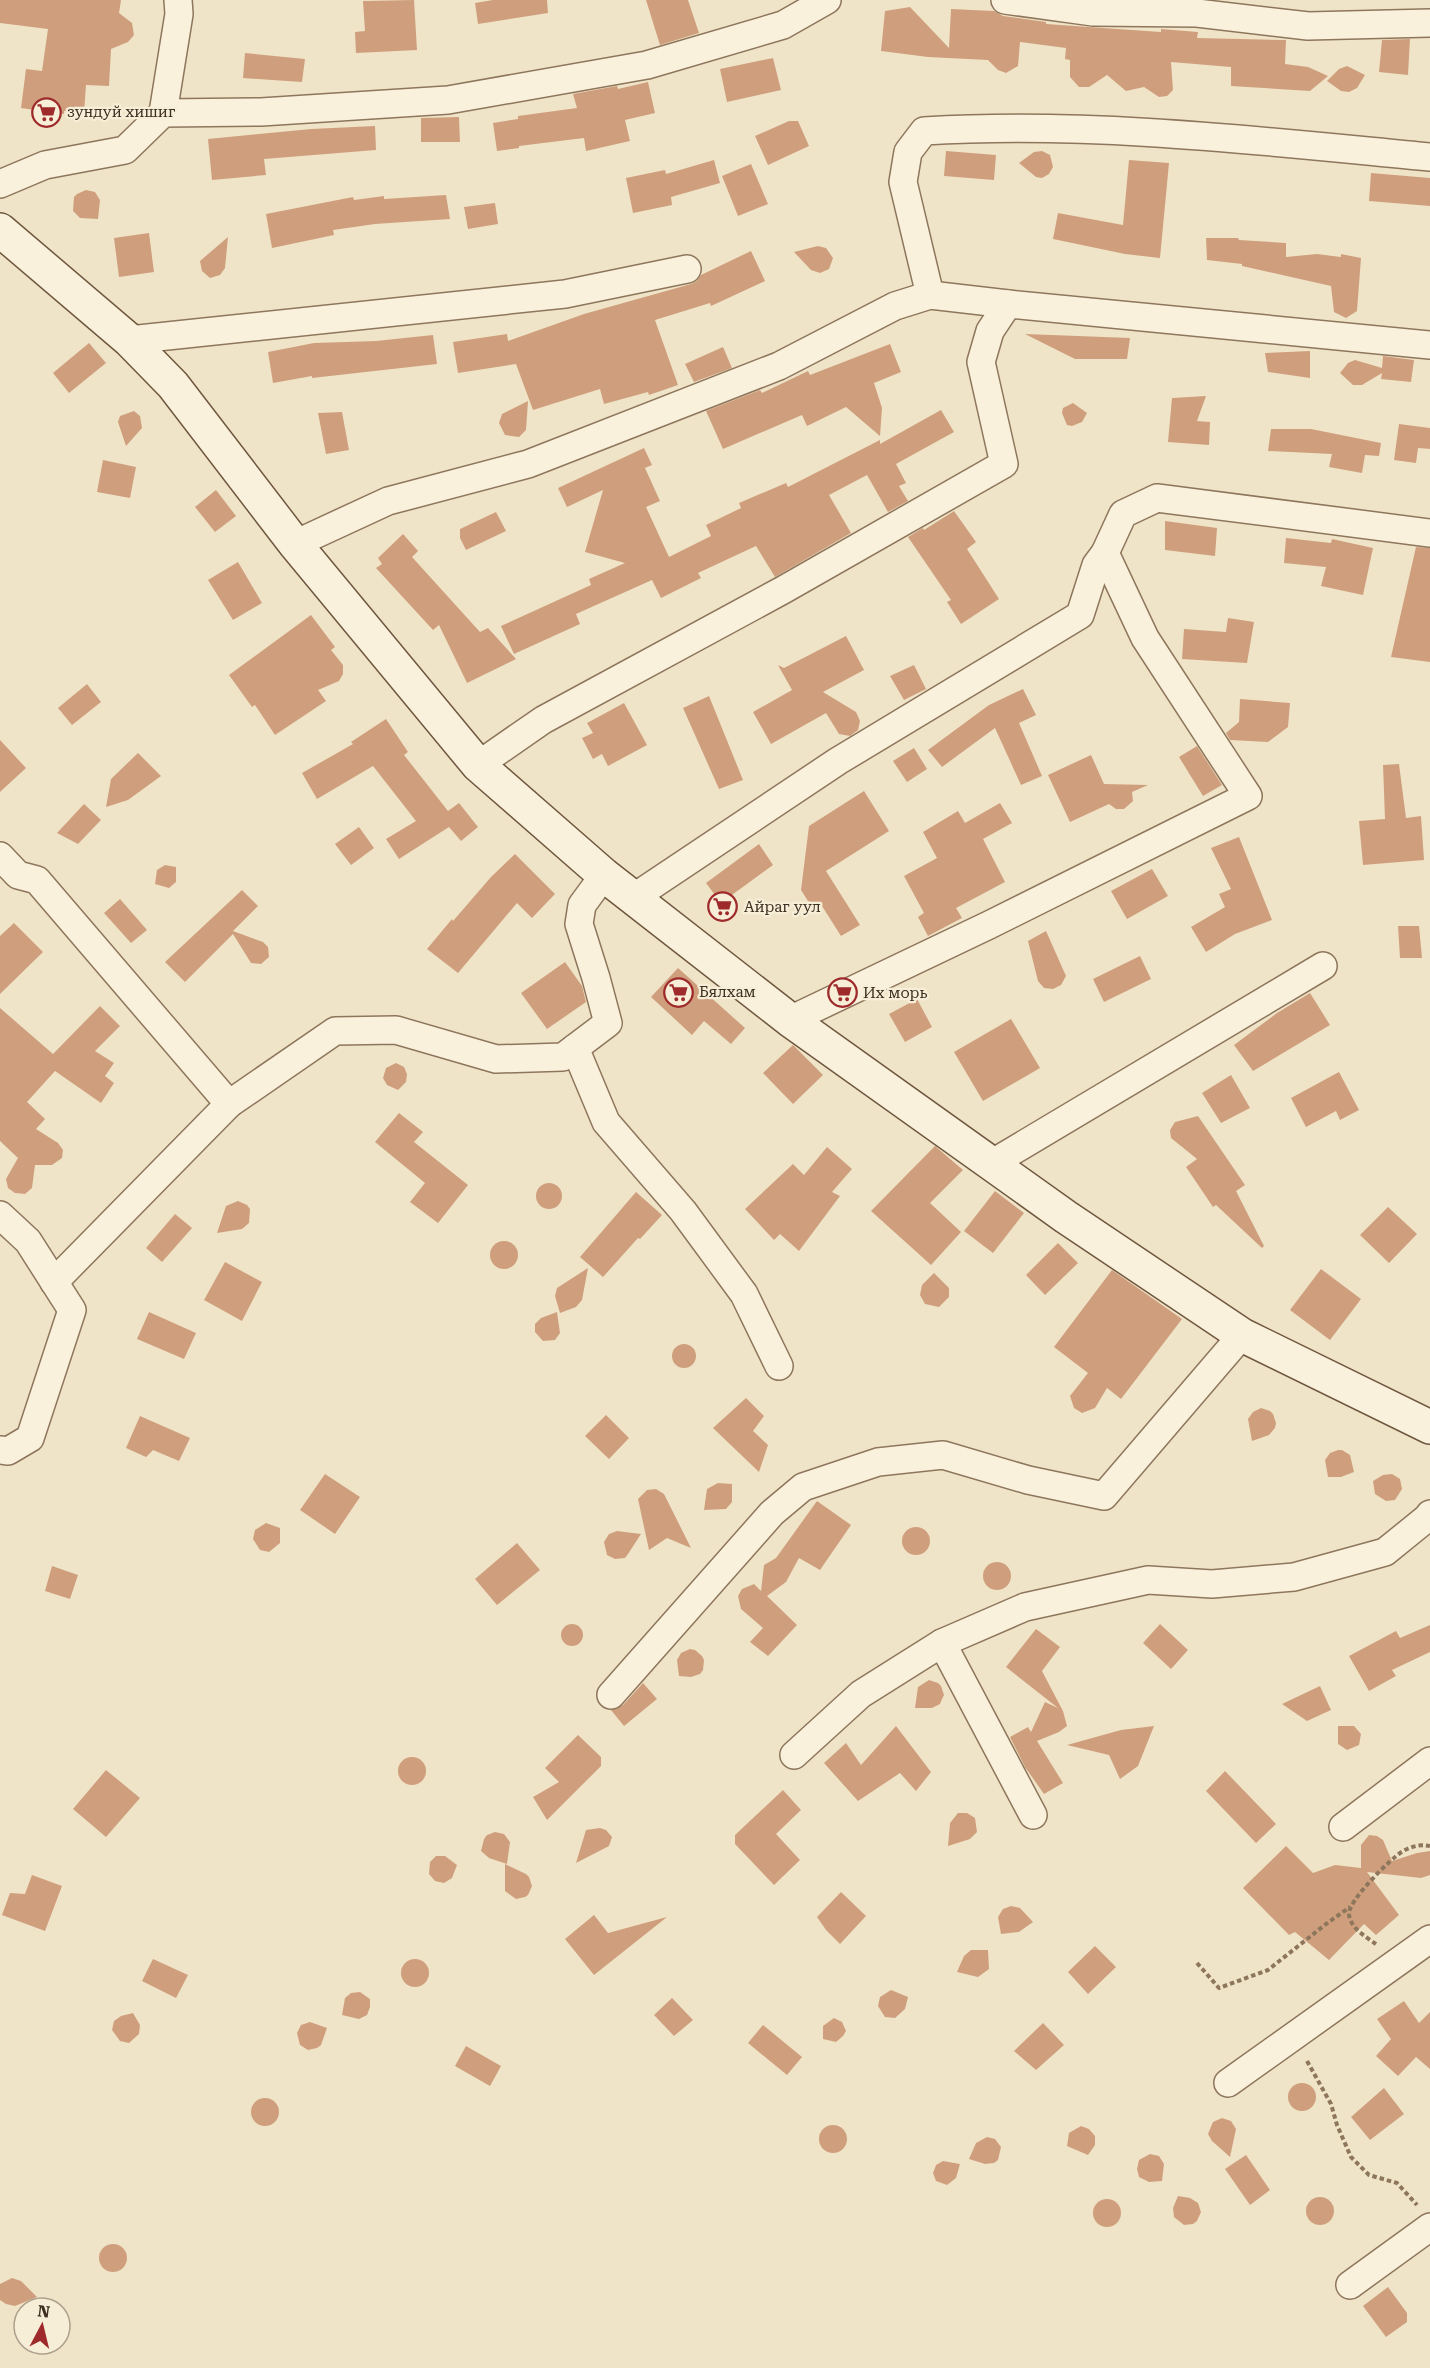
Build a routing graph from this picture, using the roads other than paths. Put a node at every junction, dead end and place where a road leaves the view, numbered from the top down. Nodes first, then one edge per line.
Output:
1 (178, 0) edge
2 (827, 0) edge
3 (1005, 0) edge
4 (1430, 23) edge
5 (163, 112) junction
6 (1430, 157) edge
7 (0, 184) edge
8 (0, 230) edge
9 (687, 268) dead end
10 (930, 295) junction
11 (1008, 304) junction
12 (129, 340) junction
13 (1430, 345) edge
14 (1430, 533) edge
15 (295, 544) junction
16 (1105, 553) junction
17 (478, 765) junction
18 (0, 856) edge
19 (604, 875) junction
20 (633, 898) junction
21 (1323, 966) dead end
22 (790, 1020) junction
23 (574, 1048) junction
24 (229, 1104) junction
25 (992, 1164) junction
26 (0, 1215) edge
27 (54, 1282) junction
28 (1242, 1335) junction
29 (779, 1366) dead end
30 (1430, 1427) edge
31 (0, 1450) edge
32 (1430, 1514) edge
33 (942, 1643) junction
34 (611, 1695) dead end
35 (794, 1755) dead end
36 (1430, 1761) edge
37 (1033, 1815) dead end
38 (1343, 1827) dead end
39 (1430, 1940) edge
40 (1228, 2083) dead end
41 (1427, 2220) edge
42 (1350, 2285) dead end

1 - 5 street
2 - 5 street
3 - 4 street
5 - 7 street
6 - 10 street
8 - 12 main road
9 - 12 street
10 - 11 street
10 - 15 street
11 - 13 street
11 - 17 street
12 - 15 main road
14 - 16 street
15 - 17 main road
16 - 20 street
16 - 22 street
17 - 19 main road
18 - 24 street
19 - 20 main road
19 - 23 street
20 - 22 main road
21 - 25 street
22 - 25 main road
23 - 24 street
23 - 29 street
24 - 27 street
25 - 28 main road
26 - 27 street
27 - 31 street
28 - 30 main road
28 - 34 street
32 - 33 street
33 - 35 street
33 - 37 street
36 - 38 street
39 - 40 street
41 - 42 street

